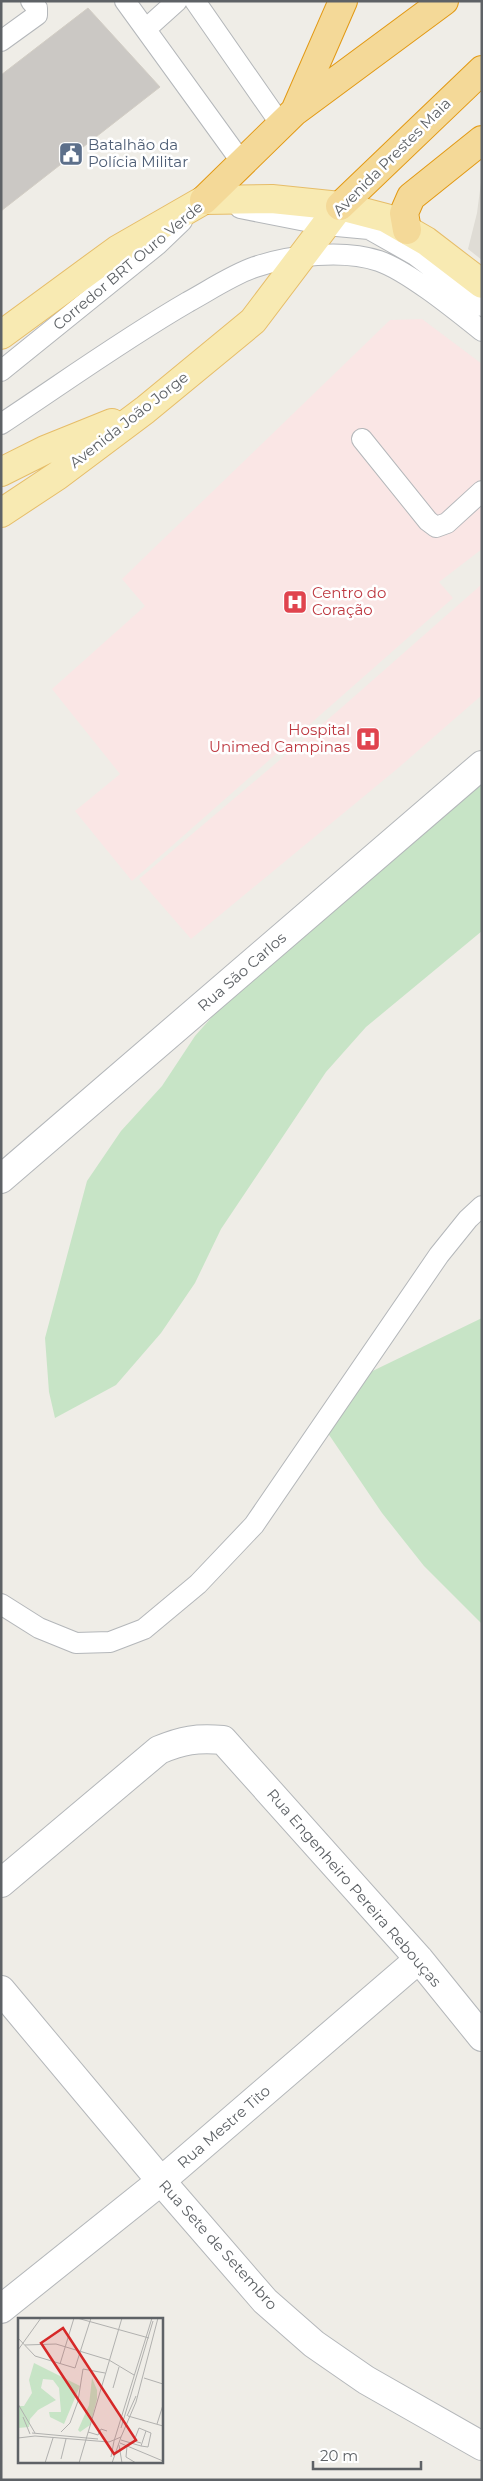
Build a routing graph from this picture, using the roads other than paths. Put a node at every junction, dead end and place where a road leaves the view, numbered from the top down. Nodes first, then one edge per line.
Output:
1 (31, 1) edge
2 (126, 1) edge
3 (177, 1) edge
4 (195, 1) edge
5 (343, 1) edge
6 (444, 1) edge
7 (147, 28) junction
8 (1, 42) edge
9 (482, 70) edge
10 (288, 119) junction
11 (482, 140) edge
12 (242, 164) junction
13 (204, 200) junction
14 (333, 215) junction
15 (407, 230) junction
16 (303, 257) junction
17 (482, 284) edge
18 (482, 306) edge
19 (253, 321) joint
20 (482, 331) edge
21 (1, 335) edge
22 (1, 371) edge
23 (145, 410) junction
24 (1, 424) edge
25 (362, 440) dead end
26 (1, 472) edge
27 (482, 490) edge
28 (1, 513) edge
29 (482, 765) edge
30 (1, 1179) edge
31 (482, 1206) edge
32 (1, 1604) edge
33 (1, 1883) edge
34 (419, 1959) junction
35 (1, 1990) edge
36 (482, 2038) edge
37 (161, 2181) junction
38 (1, 2309) edge
39 (482, 2446) edge

1 - 8 lane
2 - 7 lane
3 - 7 lane
4 - 10 lane
5 - 10 highway
6 - 10 highway
7 - 12 lane
9 - 14 highway, Avenida Prestes Maia
10 - 12 highway
11 - 15 highway
12 - 13 highway
13 - 14 main road
13 - 21 main road
13 - 22 lane, Corredor BRT Ouro Verde
14 - 15 main road
14 - 16 main road, Avenida Prestes Maia
14 - 18 lane
15 - 17 main road
16 - 19 main road, Avenida Prestes Maia
16 - 20 lane
16 - 24 lane
19 - 23 main road, Avenida João Jorge
23 - 26 main road
23 - 28 main road, Avenida João Jorge
25 - 27 lane
29 - 30 street, Rua São Carlos
31 - 32 lane
33 - 34 street, Rua Engenheiro Pereira Rebouças
34 - 36 street, Rua Engenheiro Pereira Rebouças
34 - 37 street, Rua Mestre Tito
35 - 37 street, Rua Sete de Setembro
37 - 38 street, Rua Mestre Tito
37 - 39 street, Rua Sete de Setembro

